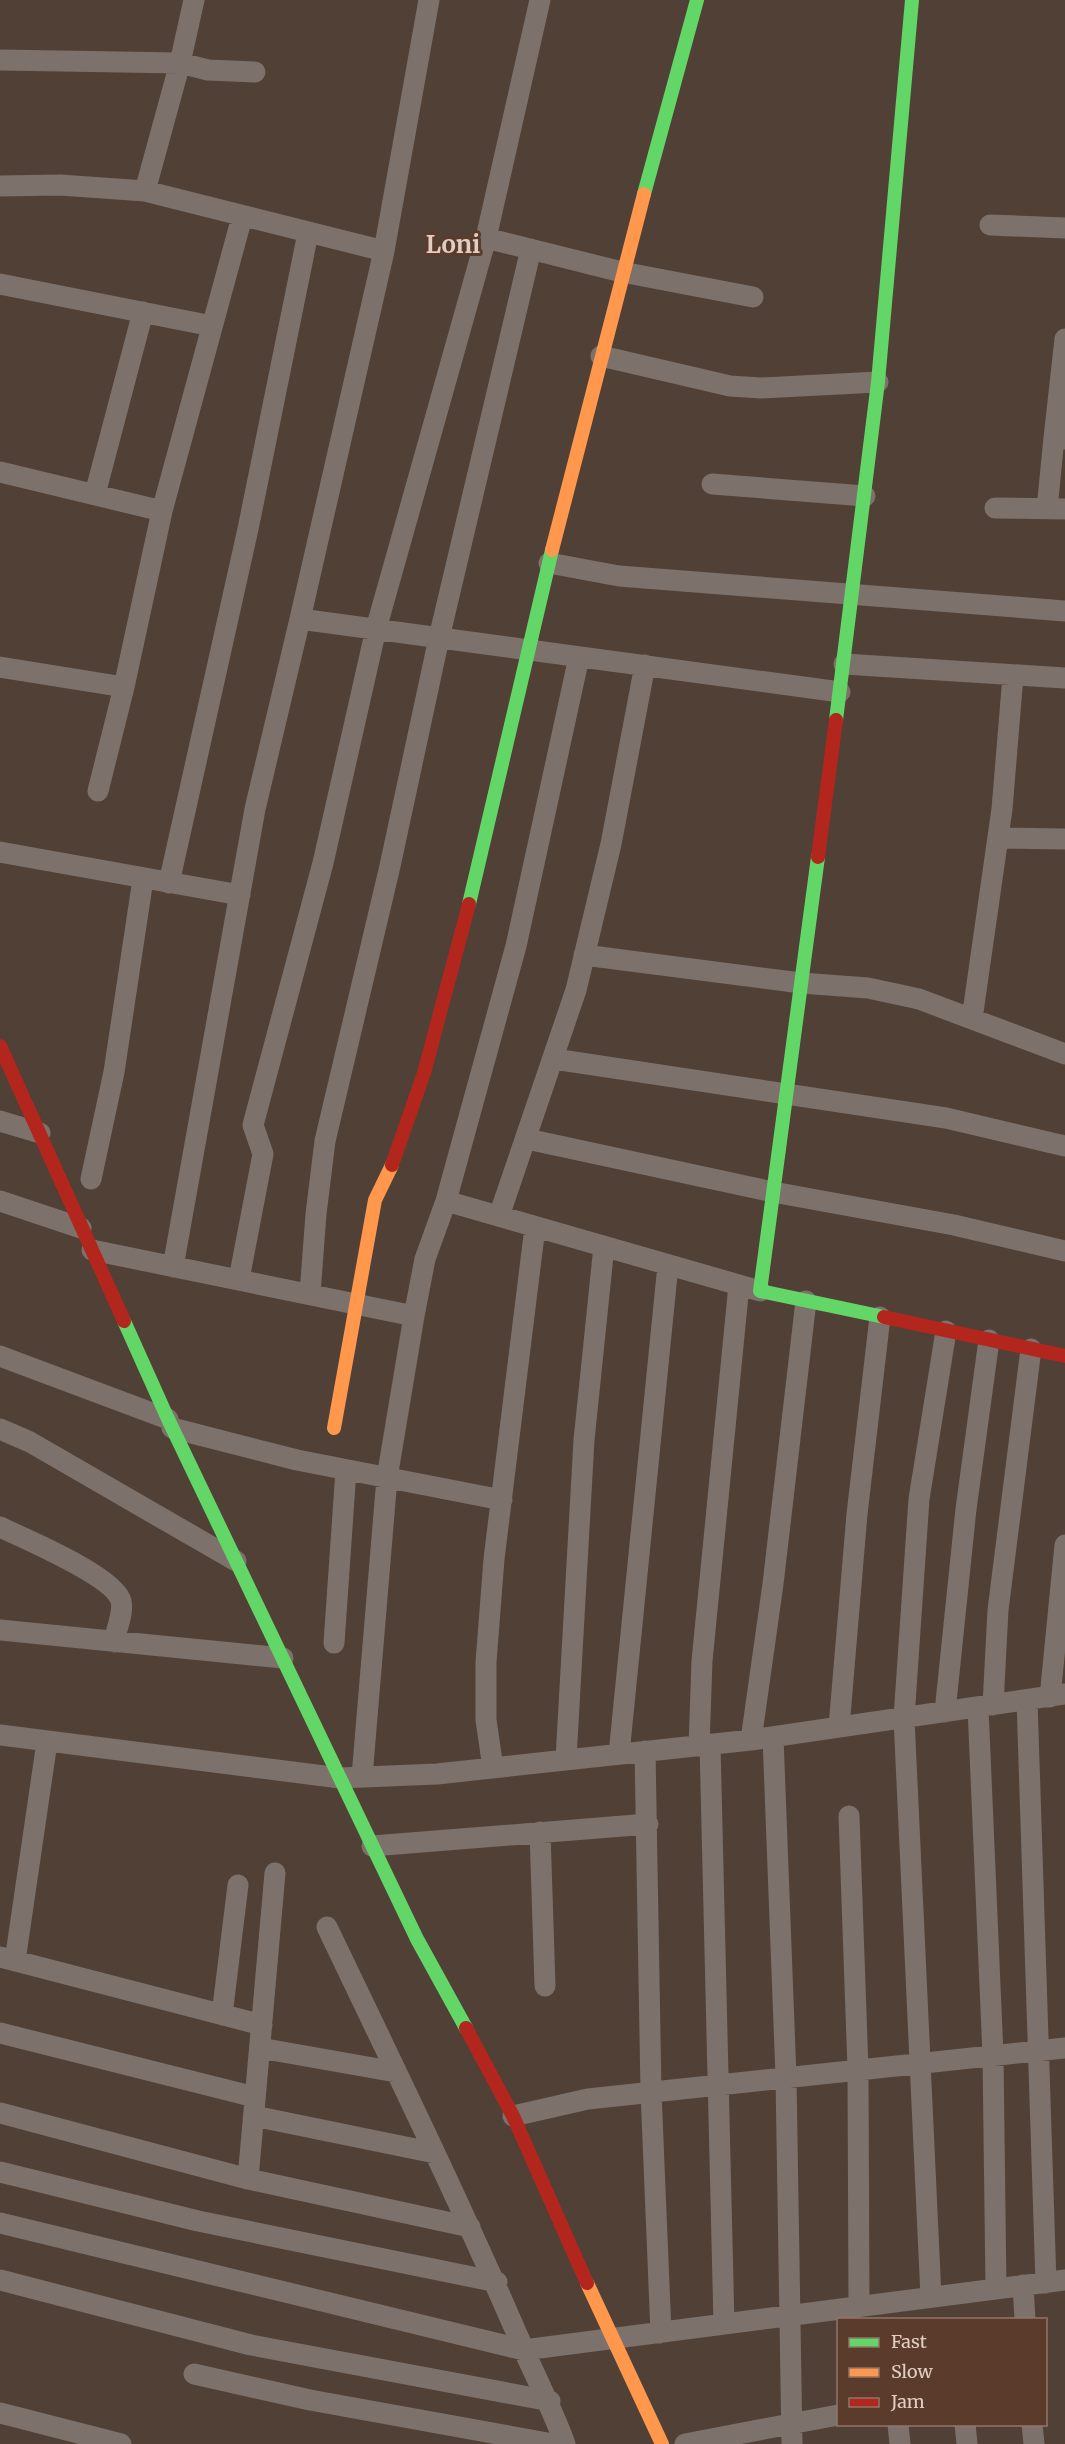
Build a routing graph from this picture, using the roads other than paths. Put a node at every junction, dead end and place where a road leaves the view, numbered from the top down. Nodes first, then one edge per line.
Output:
1 (194, 0) edge
2 (429, 0) edge
3 (540, 0) edge
4 (697, 0) edge
5 (912, 0) edge
6 (0, 60) edge
7 (180, 63) junction
8 (255, 72) dead end
9 (0, 186) edge
10 (145, 191) junction
11 (242, 218) junction
12 (990, 225) dead end
13 (1065, 228) edge
14 (308, 233) junction
15 (486, 238) junction
16 (531, 249) junction
17 (384, 251) junction
18 (622, 272) junction
19 (0, 284) edge
20 (753, 297) dead end
21 (143, 312) junction
22 (213, 326) junction
23 (1065, 339) edge
24 (601, 356) junction
25 (878, 382) junction
26 (1060, 438) edge
27 (0, 472) edge
28 (712, 484) dead end
29 (95, 494) junction
30 (865, 496) junction
31 (995, 508) dead end
32 (1056, 509) edge
33 (162, 511) junction
34 (549, 563) junction
35 (853, 595) junction
36 (1065, 610) edge
37 (300, 619) junction
38 (376, 628) junction
39 (439, 638) junction
40 (528, 650) junction
41 (579, 657) junction
42 (844, 664) junction
43 (645, 666) junction
44 (0, 667) edge
45 (1013, 676) junction
46 (1065, 678) edge
47 (124, 687) junction
48 (840, 692) junction
49 (98, 790) dead end
50 (998, 838) junction
51 (1065, 839) edge
52 (0, 852) edge
53 (144, 879) junction
54 (169, 883) junction
55 (240, 895) junction
56 (584, 955) junction
57 (801, 983) junction
58 (972, 1019) junction
59 (0, 1046) edge
60 (1065, 1054) edge
61 (554, 1059) junction
62 (786, 1096) junction
63 (0, 1121) edge
64 (40, 1133) junction
65 (527, 1139) junction
66 (1065, 1146) edge
67 (92, 1179) dead end
68 (773, 1192) junction
69 (0, 1201) edge
70 (446, 1201) junction
71 (499, 1216) junction
72 (535, 1227) junction
73 (81, 1228) junction
74 (604, 1246) junction
75 (92, 1250) junction
76 (1065, 1251) edge
77 (668, 1265) junction
78 (173, 1267) junction
79 (239, 1280) junction
80 (739, 1285) junction
81 (760, 1291) junction
82 (310, 1294) junction
83 (806, 1301) junction
84 (357, 1303) junction
85 (414, 1316) junction
86 (880, 1317) junction
87 (946, 1331) junction
88 (989, 1340) junction
89 (1031, 1349) junction
90 (0, 1356) edge
91 (1065, 1356) edge
92 (170, 1424) junction
93 (334, 1428) dead end
94 (0, 1430) edge
95 (346, 1470) junction
96 (387, 1478) junction
97 (502, 1500) junction
98 (0, 1527) edge
99 (1065, 1545) edge
100 (236, 1561) junction
101 (0, 1630) edge
102 (114, 1642) junction
103 (334, 1643) dead end
104 (283, 1658) junction
105 (1058, 1696) edge
106 (1027, 1700) junction
107 (986, 1706) junction
108 (945, 1712) junction
109 (904, 1718) junction
110 (839, 1727) junction
111 (0, 1736) edge
112 (773, 1737) junction
113 (751, 1740) junction
114 (47, 1742) junction
115 (704, 1745) junction
116 (645, 1751) junction
117 (619, 1754) junction
118 (566, 1759) junction
119 (493, 1768) junction
120 (362, 1777) junction
121 (340, 1778) junction
122 (849, 1816) dead end
123 (648, 1824) junction
124 (540, 1832) junction
125 (372, 1845) junction
126 (275, 1873) dead end
127 (238, 1885) dead end
128 (327, 1928) dead end
129 (8, 1959) edge
130 (545, 1986) dead end
131 (222, 2015) junction
132 (262, 2025) junction
133 (0, 2033) edge
134 (260, 2048) junction
135 (1065, 2048) edge
136 (1038, 2050) junction
137 (993, 2055) junction
138 (921, 2062) junction
139 (858, 2069) junction
140 (396, 2072) junction
141 (786, 2077) junction
142 (720, 2085) junction
143 (651, 2092) junction
144 (254, 2107) junction
145 (0, 2113) edge
146 (513, 2116) junction
147 (435, 2153) junction
148 (0, 2172) edge
149 (248, 2179) junction
150 (0, 2223) edge
151 (470, 2227) junction
152 (0, 2280) edge
153 (1055, 2281) edge
154 (497, 2282) junction
155 (1023, 2285) junction
156 (996, 2289) junction
157 (931, 2297) junction
158 (859, 2307) junction
159 (886, 2312) edge
160 (790, 2316) junction
161 (1025, 2318) edge
162 (724, 2324) junction
163 (661, 2333) junction
164 (612, 2339) junction
165 (524, 2350) junction
166 (194, 2374) dead end
167 (550, 2401) junction
168 (0, 2413) edge
169 (837, 2415) edge
170 (898, 2426) edge
171 (965, 2426) edge
172 (1032, 2426) edge
173 (792, 2434) edge
174 (121, 2444) edge
175 (554, 2444) edge
176 (565, 2444) edge
177 (662, 2444) edge
178 (685, 2444) edge
179 (900, 2444) edge
180 (967, 2444) edge
181 (1034, 2444) edge

1 - 7 street
2 - 17 street
3 - 15 street
4 - 18 street
5 - 25 street
6 - 7 street
7 - 8 street
7 - 10 street
9 - 10 street
10 - 11 street
11 - 14 street
11 - 22 street
12 - 13 street
14 - 17 street
14 - 54 street
15 - 16 street
15 - 38 street
16 - 18 street
16 - 39 street
17 - 37 street
18 - 20 street
18 - 24 street
19 - 21 street
21 - 22 street
21 - 29 street
22 - 33 street
23 - 26 street
24 - 25 street
24 - 34 street
25 - 30 street
26 - 32 street
27 - 29 street
28 - 30 street
29 - 33 street
30 - 35 street
31 - 32 street
33 - 47 street
34 - 35 street
34 - 40 street
35 - 36 street
35 - 42 street
37 - 38 street
37 - 55 street
38 - 39 street
38 - 79 street
39 - 40 street
39 - 82 street
40 - 41 street
40 - 84 street
41 - 43 street
41 - 70 street
42 - 45 street
42 - 48 street
43 - 48 street
43 - 56 street
44 - 47 street
45 - 46 street
45 - 50 street
47 - 49 street
48 - 57 street
50 - 51 street
50 - 58 street
52 - 53 street
53 - 54 street
53 - 67 street
54 - 55 street
55 - 78 street
56 - 57 street
56 - 61 street
57 - 58 street
57 - 62 street
58 - 60 street
59 - 64 street
61 - 62 street
61 - 65 street
62 - 66 street
62 - 68 street
63 - 64 street
64 - 73 street
65 - 68 street
65 - 71 street
68 - 76 street
68 - 81 street
69 - 73 street
70 - 71 street
70 - 85 street
71 - 72 street
72 - 74 street
72 - 97 street
73 - 75 street
74 - 77 street
74 - 118 street
75 - 78 street
75 - 92 street
77 - 80 street
77 - 117 street
78 - 79 street
79 - 82 street
80 - 81 street
80 - 115 street
81 - 83 street
82 - 84 street
83 - 86 street
83 - 113 street
84 - 85 street
84 - 93 street
85 - 96 street
86 - 87 street
86 - 110 street
87 - 88 street
87 - 109 street
88 - 89 street
88 - 108 street
89 - 91 street
89 - 107 street
90 - 92 street
92 - 95 street
92 - 100 street
94 - 100 street
95 - 96 street
95 - 103 street
96 - 97 street
96 - 120 street
97 - 119 street
98 - 102 street
99 - 105 street
100 - 104 street
101 - 102 street
102 - 104 street
104 - 121 street
105 - 106 street
106 - 107 street
106 - 136 street
107 - 108 street
107 - 137 street
108 - 109 street
109 - 110 street
109 - 138 street
110 - 112 street
111 - 114 street
112 - 113 street
112 - 141 street
113 - 115 street
114 - 121 street
114 - 129 street
115 - 116 street
115 - 142 street
116 - 117 street
116 - 123 street
117 - 118 street
118 - 119 street
119 - 120 street
120 - 121 street
121 - 125 street
122 - 139 street
123 - 124 street
123 - 143 street
124 - 125 street
124 - 130 street
125 - 146 street
126 - 132 street
127 - 131 street
128 - 140 street
129 - 131 street
131 - 132 street
132 - 134 street
133 - 144 street
134 - 140 street
134 - 144 street
135 - 136 street
136 - 137 street
136 - 153 street
137 - 138 street
137 - 156 street
138 - 139 street
138 - 157 street
139 - 141 street
139 - 158 street
140 - 147 street
141 - 142 street
141 - 160 street
142 - 143 street
142 - 162 street
143 - 146 street
143 - 163 street
144 - 147 street
144 - 149 street
145 - 149 street
146 - 164 street
147 - 151 street
148 - 154 street
149 - 151 street
150 - 165 street
151 - 154 street
152 - 167 street
153 - 155 street
154 - 165 street
155 - 156 street
155 - 161 street
156 - 157 street
157 - 159 street
158 - 159 street
158 - 160 street
160 - 162 street
160 - 173 street
162 - 163 street
163 - 164 street
164 - 165 street
164 - 177 street
165 - 167 street
166 - 175 street
167 - 176 street
168 - 174 street
169 - 173 street
170 - 179 street
171 - 180 street
172 - 181 street
173 - 178 street

